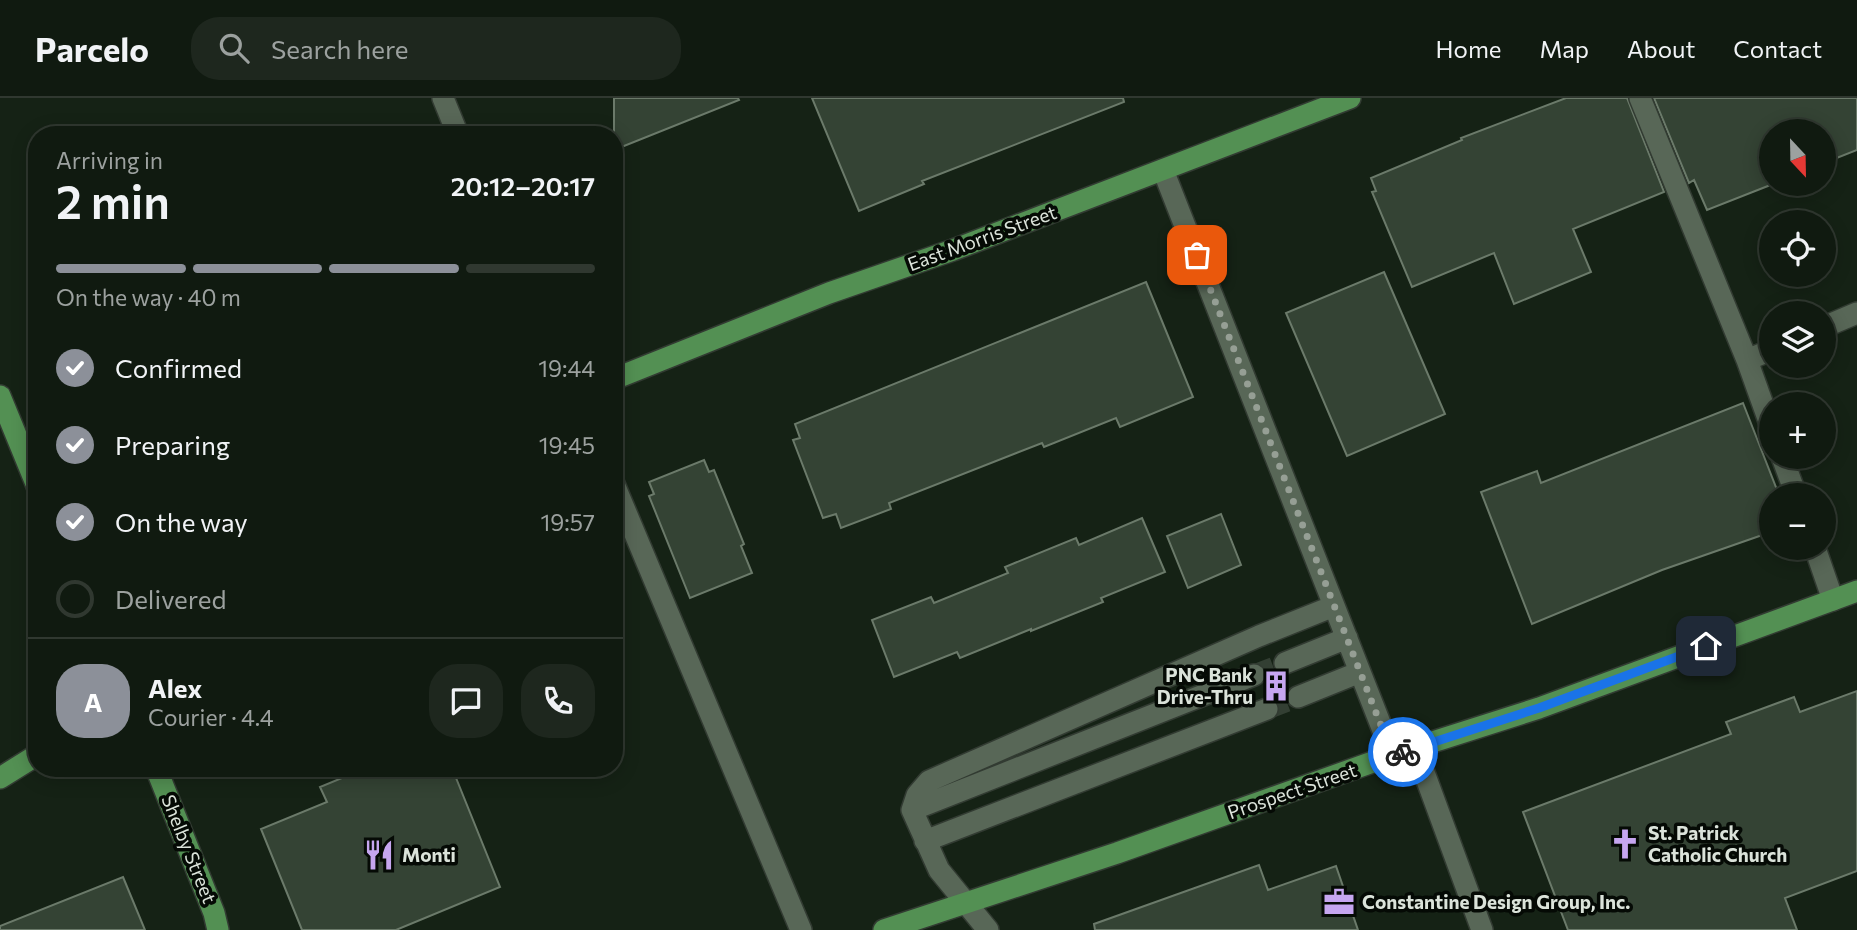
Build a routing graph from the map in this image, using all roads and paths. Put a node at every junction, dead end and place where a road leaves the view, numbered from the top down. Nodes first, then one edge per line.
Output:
1 (443, 98) edge
2 (1350, 98) edge
3 (1640, 98) edge
4 (454, 126) edge
5 (1163, 170) junction
6 (1857, 313) edge
7 (1836, 322) edge
8 (1759, 355) edge
9 (1746, 360) junction
10 (623, 375) edge
11 (1759, 395) edge
12 (0, 396) edge
13 (28, 463) edge
14 (623, 505) edge
15 (1819, 560) edge
16 (1857, 592) edge
17 (1833, 600) junction
18 (1334, 606) junction
19 (1347, 638) junction
20 (1284, 663) tunnel mouth
21 (1360, 671) junction
22 (1254, 675) tunnel mouth
23 (1298, 697) tunnel mouth
24 (1267, 709) tunnel mouth
25 (1415, 748) junction
26 (1393, 756) junction
27 (28, 761) edge
28 (160, 777) edge
29 (0, 778) edge
30 (912, 810) junction
31 (925, 841) junction
32 (965, 905) junction
33 (219, 924) edge
34 (801, 930) edge
35 (884, 930) edge
36 (988, 930) edge
37 (1482, 930) edge

1 - 4 street
2 - 5 main road, East Morris Street
3 - 9 street
5 - 10 main road, East Morris Street
5 - 18 street
6 - 7 street
8 - 9 street
9 - 11 street
12 - 13 main road
14 - 34 street
15 - 17 street
16 - 17 main road, Prospect Street
17 - 25 main road, Prospect Street
18 - 19 street
18 - 30 street
19 - 20 street
19 - 21 street
21 - 23 street
21 - 26 street
22 - 30 street
24 - 31 street
25 - 26 main road, Prospect Street
25 - 37 street
26 - 32 main road, Prospect Street
27 - 29 main road
28 - 33 main road, Shelby Street
30 - 31 street
31 - 32 street
32 - 35 main road, Prospect Street
32 - 36 street

